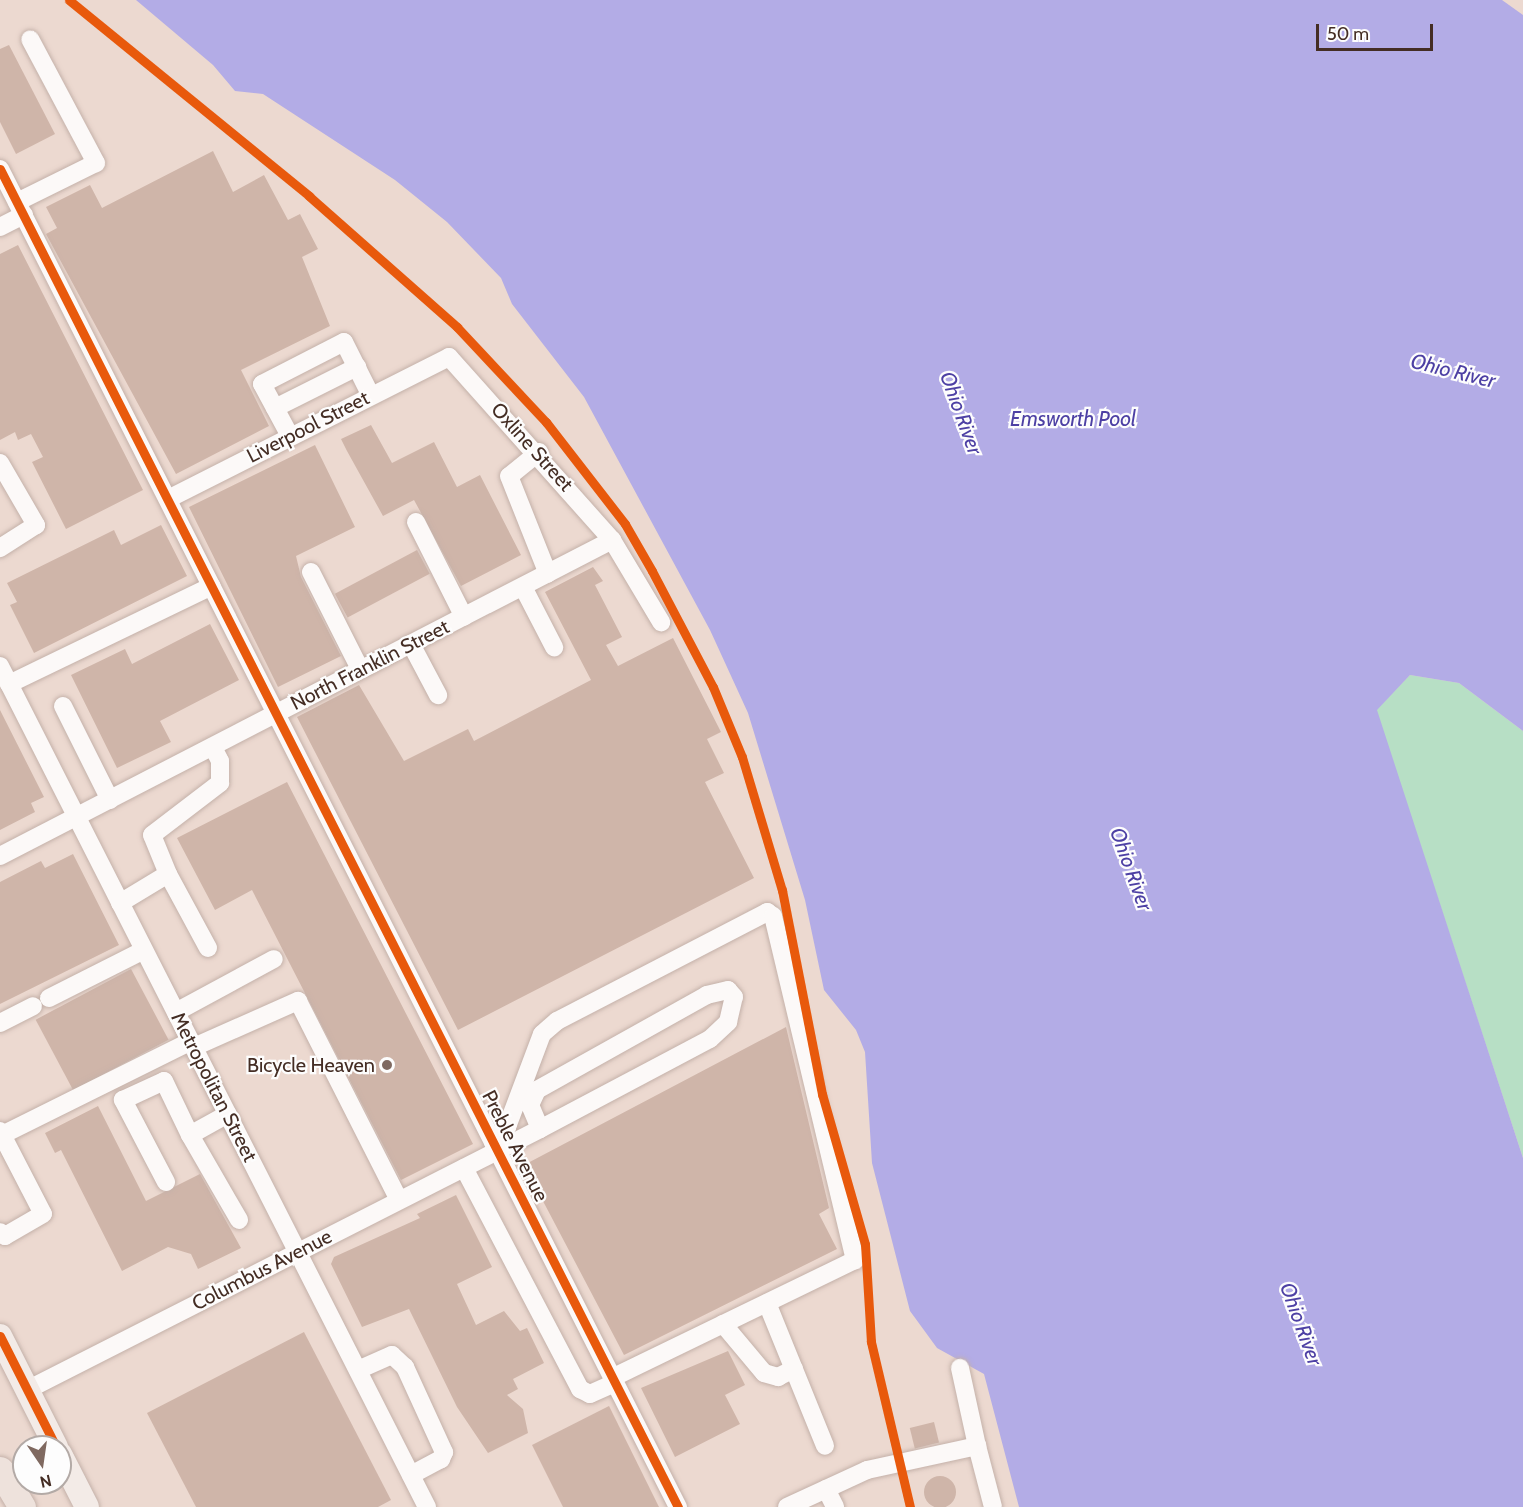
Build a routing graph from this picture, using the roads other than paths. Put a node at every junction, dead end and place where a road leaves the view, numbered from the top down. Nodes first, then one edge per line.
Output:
1 (30, 39) dead end
2 (0, 169) edge
3 (21, 208) junction
4 (0, 227) edge
5 (449, 357) joint
6 (357, 367) junction
7 (371, 396) junction
8 (275, 408) junction
9 (290, 436) junction
10 (539, 452) junction
11 (0, 463) edge
12 (168, 499) junction
13 (416, 522) dead end
14 (612, 540) junction
15 (0, 548) edge
16 (311, 572) dead end
17 (548, 574) junction
18 (212, 586) junction
19 (523, 587) junction
20 (464, 617) junction
21 (661, 622) dead end
22 (411, 644) junction
23 (554, 647) dead end
24 (0, 666) edge
25 (360, 669) junction
26 (9, 684) junction
27 (438, 694) dead end
28 (63, 706) dead end
29 (277, 714) junction
30 (213, 747) junction
31 (110, 800) junction
32 (76, 817) junction
33 (0, 856) edge
34 (168, 874) junction
35 (120, 903) junction
36 (208, 948) dead end
37 (144, 950) junction
38 (274, 959) dead end
39 (176, 1012) junction
40 (0, 1023) edge
41 (192, 1044) junction
42 (228, 1114) junction
43 (540, 1129) junction
44 (1, 1133) edge
45 (190, 1135) junction
46 (495, 1147) junction
47 (464, 1168) junction
48 (166, 1182) dead end
49 (399, 1200) junction
50 (238, 1220) dead end
51 (0, 1232) edge
52 (298, 1252) junction
53 (767, 1303) junction
54 (723, 1324) junction
55 (0, 1336) edge
56 (960, 1368) dead end
57 (358, 1370) junction
58 (794, 1370) junction
59 (613, 1380) junction
60 (27, 1390) junction
61 (50, 1435) edge
62 (825, 1446) dead end
63 (977, 1446) junction
64 (0, 1470) edge
65 (411, 1475) junction
66 (72, 1478) edge
67 (0, 1482) edge
68 (826, 1489) junction
69 (12, 1507) edge
70 (22, 1507) edge
71 (87, 1507) edge
72 (427, 1507) edge
73 (678, 1507) edge
74 (787, 1507) edge
75 (835, 1507) edge
76 (993, 1507) edge

1 - 3 street
2 - 3 street
3 - 4 street
3 - 12 street, Preble Avenue
5 - 7 street, Liverpool Street
5 - 10 street, Oxline Street
6 - 7 street
6 - 8 street
6 - 8 street
7 - 9 street, Liverpool Street
8 - 9 street
9 - 12 street, Liverpool Street
10 - 14 street, Oxline Street
10 - 17 street
11 - 15 street
12 - 18 street, Preble Avenue
13 - 20 street
14 - 17 street, North Franklin Street
14 - 21 street, Oxline Street
16 - 25 street
17 - 19 street, North Franklin Street
18 - 26 street
18 - 29 street, Preble Avenue
19 - 20 street, North Franklin Street
19 - 23 street
20 - 22 street, North Franklin Street
22 - 25 street, North Franklin Street
22 - 27 street
24 - 26 street, Metropolitan Street
25 - 29 street, North Franklin Street
26 - 32 street, Metropolitan Street
28 - 31 street
29 - 30 street, North Franklin Street
29 - 46 street, Preble Avenue
30 - 31 street, North Franklin Street
30 - 34 street
31 - 32 street, North Franklin Street
32 - 33 street, North Franklin Street
32 - 35 street, Metropolitan Street
34 - 35 street
34 - 36 street
35 - 37 street, Metropolitan Street
37 - 39 street, Metropolitan Street
37 - 40 street
38 - 39 street
39 - 41 street, Metropolitan Street
41 - 42 street, Metropolitan Street
41 - 44 street
41 - 49 street
42 - 45 street
42 - 52 street, Metropolitan Street
43 - 43 street, Columbus Avenue
43 - 46 street, Columbus Avenue
44 - 51 street
45 - 48 street
45 - 50 street
46 - 47 street, Columbus Avenue
46 - 53 street
46 - 59 street, Preble Avenue
47 - 49 street, Columbus Avenue
47 - 59 street
49 - 52 street, Columbus Avenue
52 - 57 street, Metropolitan Street
52 - 60 street, Columbus Avenue
53 - 54 street
53 - 58 street
54 - 58 street
54 - 59 street
55 - 60 main road
56 - 63 street
57 - 65 street, Metropolitan Street
57 - 65 street
58 - 62 street
59 - 73 street, Preble Avenue
60 - 61 main road
63 - 68 street
63 - 76 street
64 - 70 highway
65 - 72 street, Metropolitan Street
66 - 71 main road
67 - 69 highway
68 - 74 street
68 - 75 street

